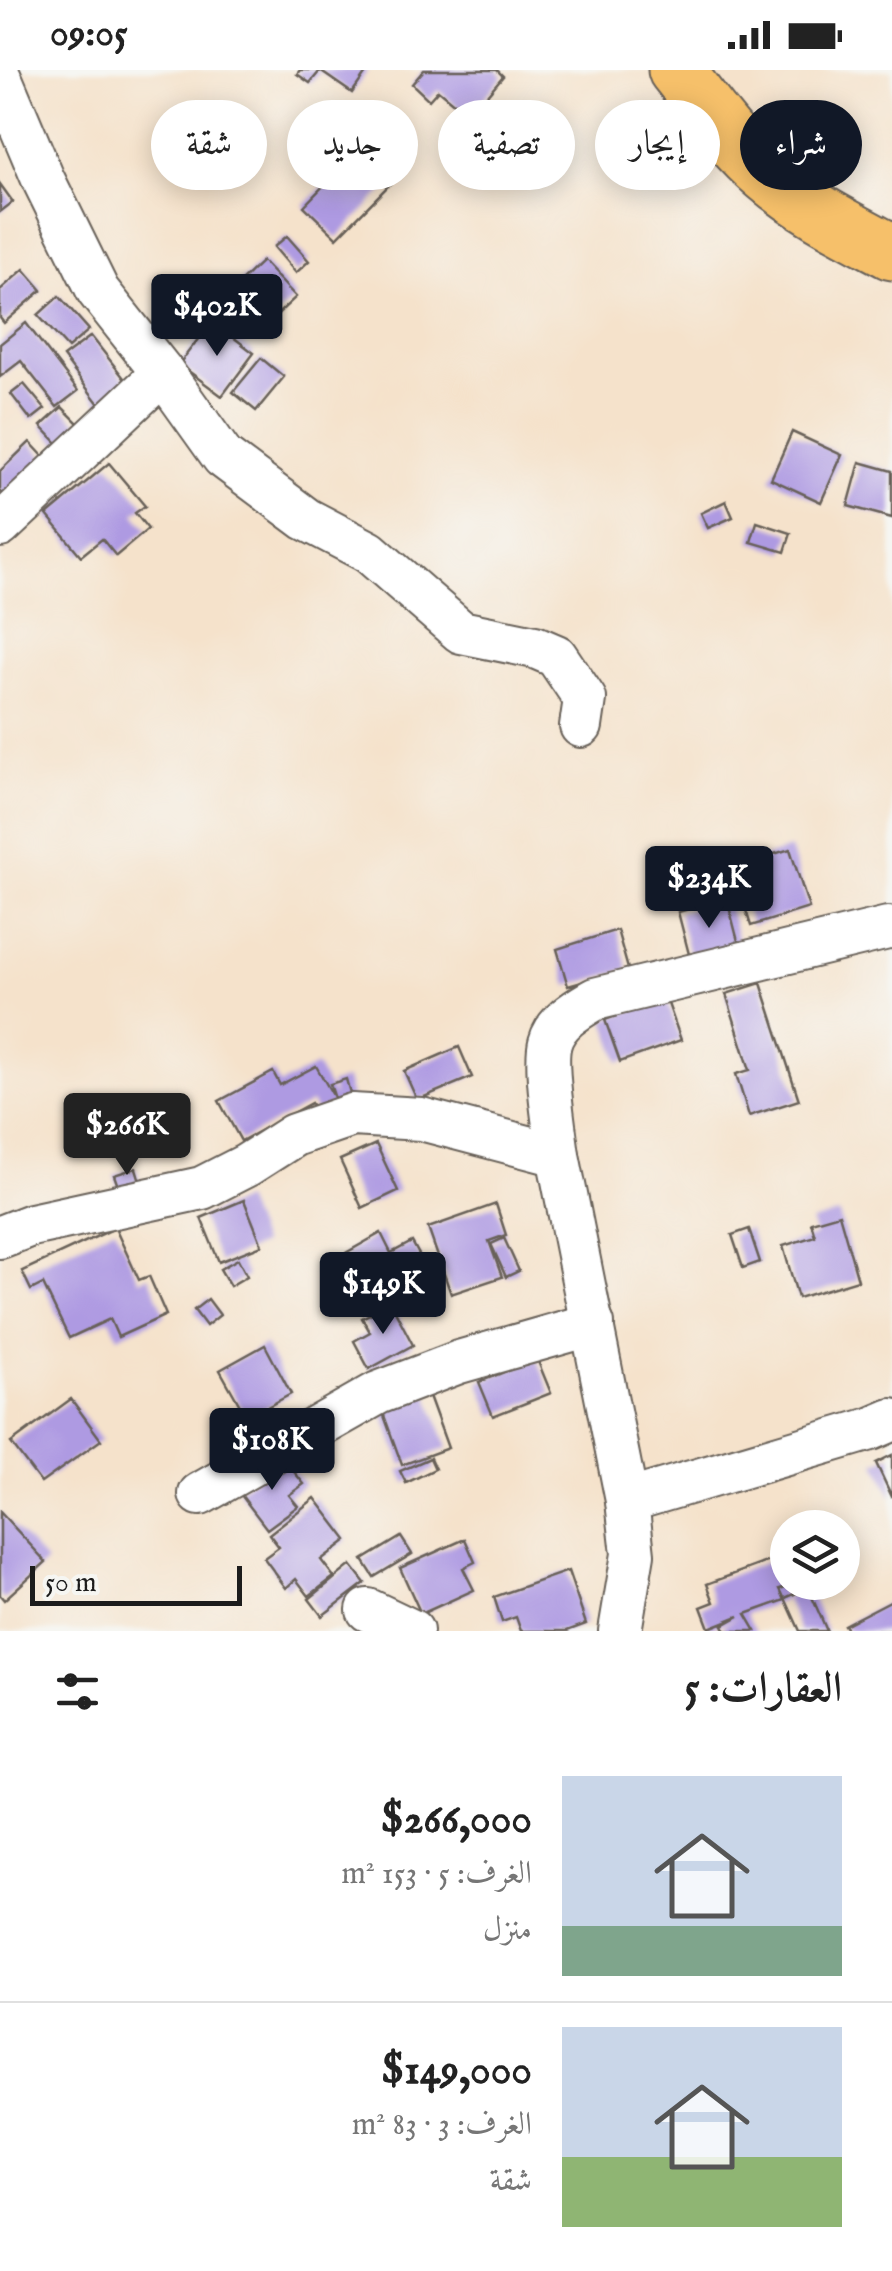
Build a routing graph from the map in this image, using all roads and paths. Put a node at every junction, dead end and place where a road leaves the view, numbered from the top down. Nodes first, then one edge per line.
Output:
1 (676, 70) edge
2 (0, 77) edge
3 (892, 252) edge
4 (164, 372) junction
5 (0, 526) edge
6 (581, 726) dead end
7 (888, 928) dead end
8 (558, 1155) junction
9 (0, 1237) edge
10 (593, 1324) junction
11 (892, 1420) edge
12 (200, 1494) dead end
13 (627, 1501) junction
14 (368, 1610) dead end
15 (610, 1626) edge
16 (412, 1631) edge

1 - 3 main road
2 - 4 street
4 - 5 street
4 - 6 street
7 - 8 street
8 - 9 street
8 - 10 street
10 - 12 street
10 - 13 street
11 - 13 street
13 - 15 street
14 - 16 street

